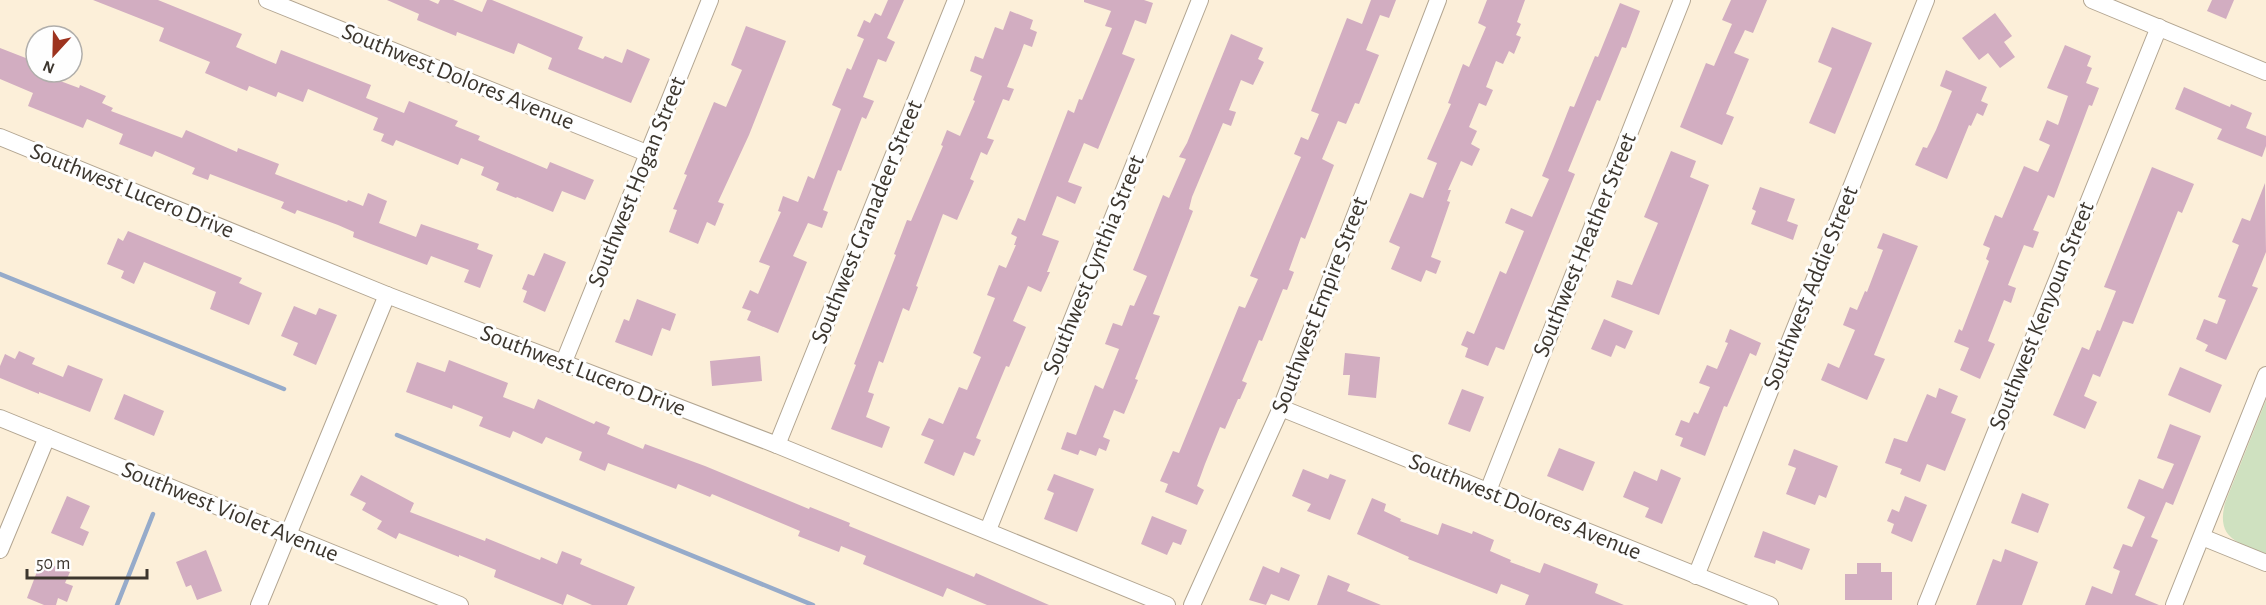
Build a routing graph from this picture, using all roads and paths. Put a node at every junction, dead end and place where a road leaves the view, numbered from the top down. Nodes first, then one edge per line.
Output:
1 (267, 0) edge
2 (710, 0) edge
3 (956, 0) edge
4 (1200, 0) edge
5 (1438, 0) edge
6 (1682, 0) edge
7 (1926, 0) edge
8 (2092, 0) edge
9 (2159, 27) junction
10 (2266, 72) edge
11 (0, 137) edge
12 (649, 154) junction
13 (387, 295) junction
14 (563, 364) junction
15 (2266, 375) edge
16 (1281, 408) junction
17 (0, 418) edge
18 (47, 437) junction
19 (777, 445) junction
20 (1488, 490) junction
21 (988, 530) junction
22 (286, 535) junction
23 (2202, 537) junction
24 (0, 550) edge
25 (2266, 563) edge
26 (1696, 576) junction
27 (259, 605) edge
28 (460, 605) edge
29 (1167, 605) edge
30 (1192, 605) edge
31 (1770, 605) edge
32 (1926, 605) edge
33 (2174, 605) edge

1 - 12 street, Southwest Dolores Avenue
2 - 12 street, Southwest Hogan Street
3 - 19 street, Southwest Granadeer Street
4 - 21 street, Southwest Cynthia Street
5 - 16 street, Southwest Empire Street
6 - 20 street, Southwest Heather Street
7 - 26 street, Southwest Addie Street
8 - 9 street
9 - 10 street
9 - 32 street, Southwest Kenyoun Street
11 - 13 street, Southwest Lucero Drive
12 - 14 street, Southwest Hogan Street
13 - 14 street, Southwest Lucero Drive
13 - 22 street
14 - 19 street, Southwest Lucero Drive
15 - 23 street
16 - 20 street, Southwest Dolores Avenue
16 - 30 street, Southwest Empire Street
17 - 18 street, Southwest Violet Avenue
18 - 22 street, Southwest Violet Avenue
18 - 24 street
19 - 21 street, Southwest Lucero Drive
20 - 26 street, Southwest Dolores Avenue
21 - 29 street, Southwest Lucero Drive
22 - 27 street
22 - 28 street, Southwest Violet Avenue
23 - 25 street
23 - 33 street
26 - 31 street, Southwest Dolores Avenue

